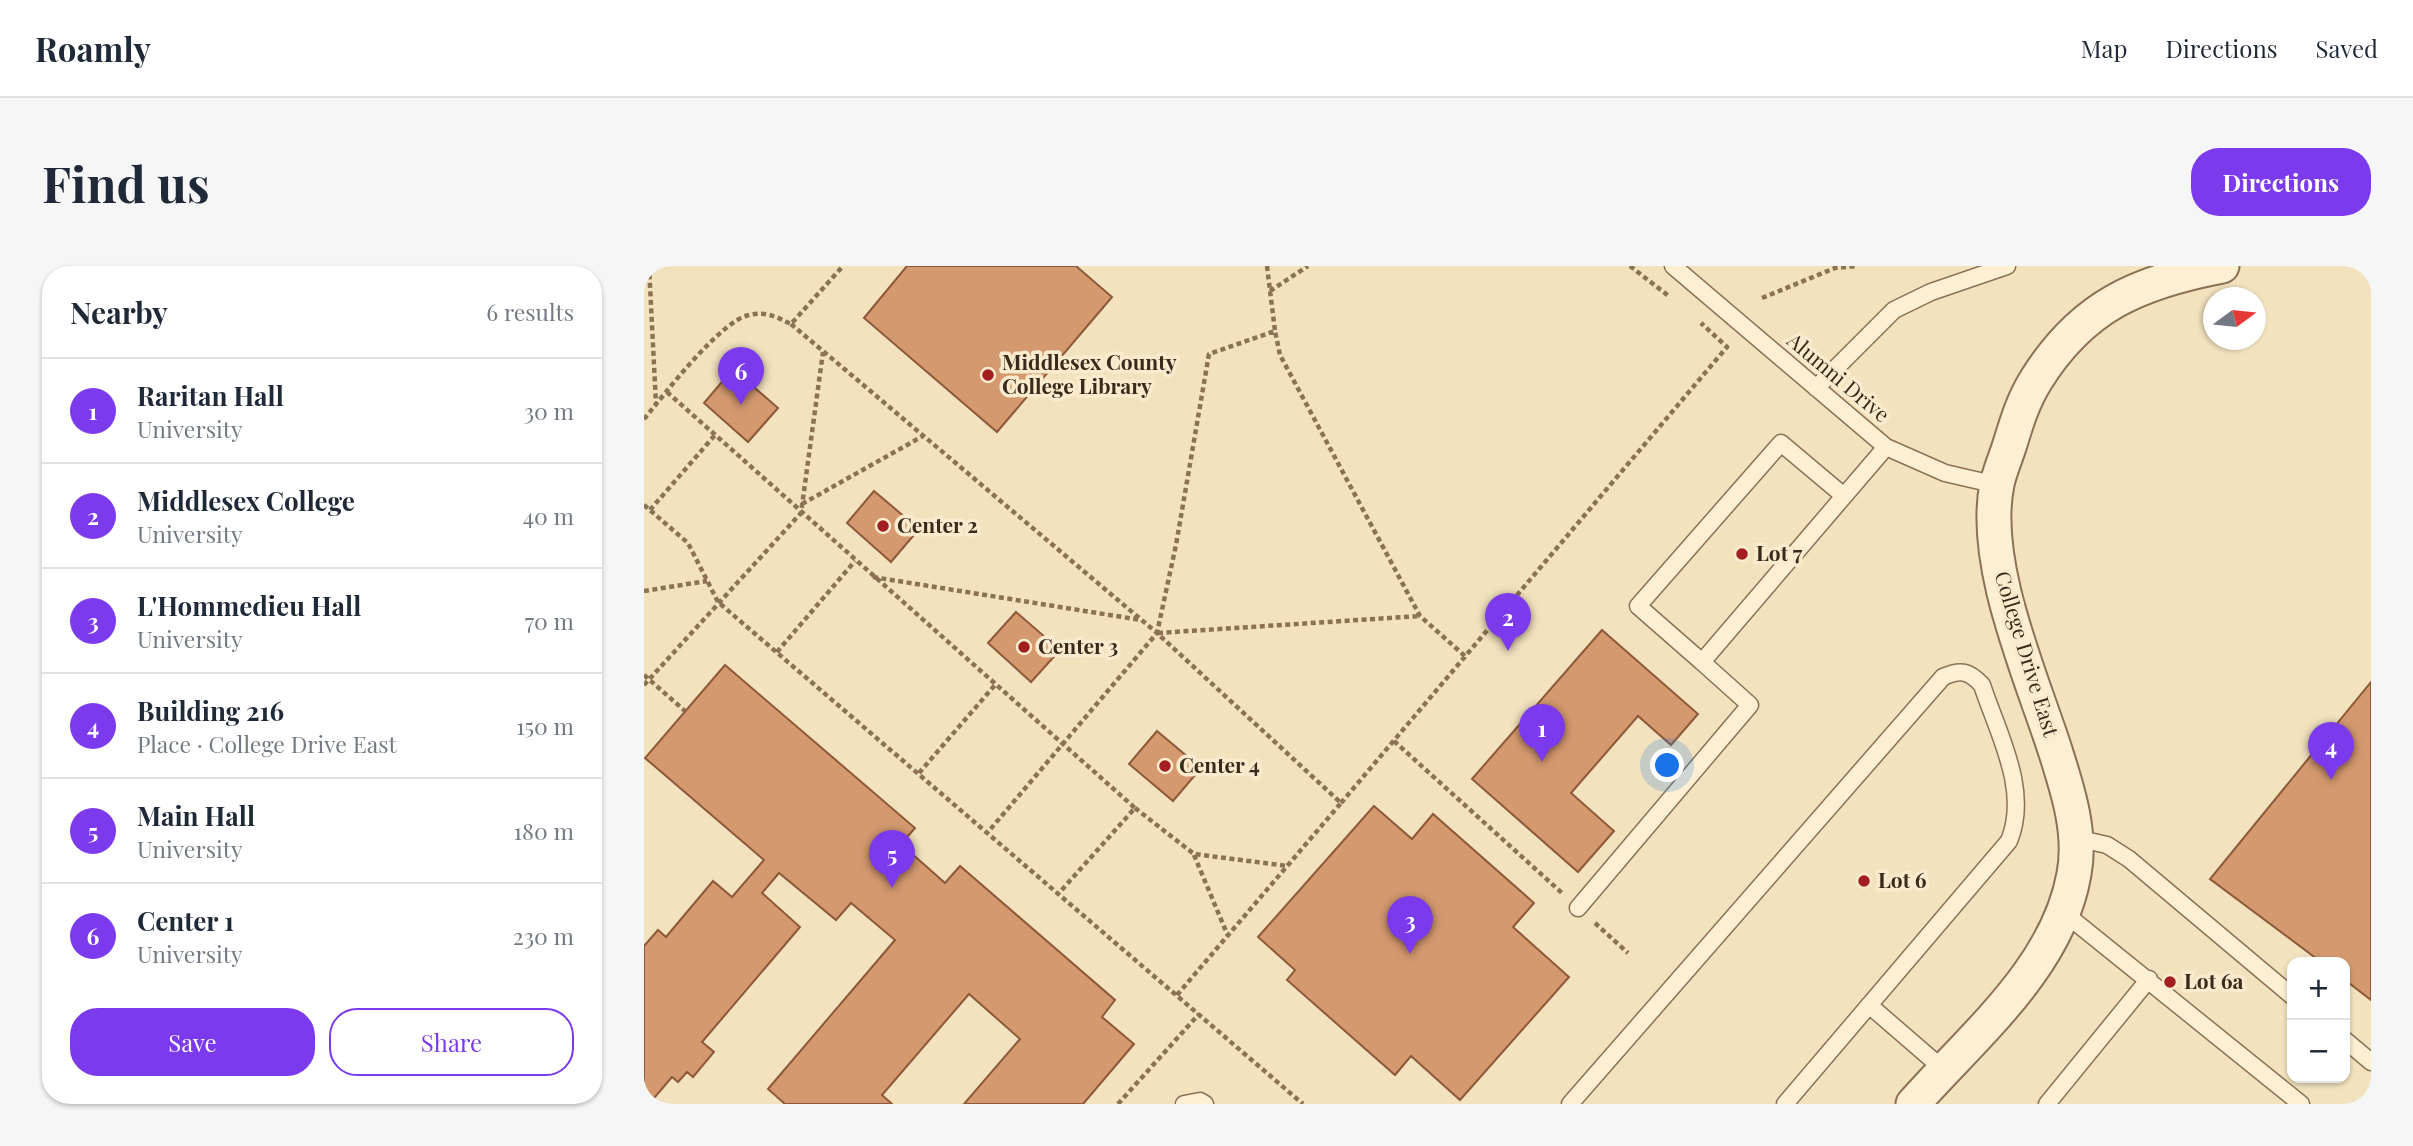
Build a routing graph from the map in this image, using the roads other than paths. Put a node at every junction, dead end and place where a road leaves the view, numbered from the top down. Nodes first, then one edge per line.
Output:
1 (1672, 266) edge
2 (2007, 266) edge
3 (2222, 266) edge
4 (1816, 388) junction
5 (1886, 447) junction
6 (1997, 485) junction
7 (1844, 496) junction
8 (1702, 663) junction
9 (2076, 838) junction
10 (1578, 908) road end
11 (2063, 912) junction
12 (2149, 979) junction
13 (2287, 992) edge
14 (1869, 1005) junction
15 (2350, 1044) edge
16 (2371, 1062) edge
17 (1944, 1069) junction
18 (1184, 1104) edge
19 (1205, 1104) edge
20 (1570, 1104) edge
21 (1785, 1104) edge
22 (1913, 1104) edge
23 (2048, 1104) edge
24 (2301, 1104) edge

1 - 4 lane, Alumni Drive
2 - 4 lane
3 - 6 street, College Drive East
4 - 5 lane, Alumni Drive
5 - 6 lane, Alumni Drive
5 - 7 lane
6 - 9 street, College Drive East
7 - 8 lane
7 - 8 lane
8 - 10 lane
9 - 11 street, College Drive East
9 - 13 lane
11 - 12 lane
11 - 17 street, College Drive East
12 - 23 lane
12 - 24 lane
14 - 17 lane
14 - 20 lane
14 - 21 lane
15 - 16 lane
17 - 22 street, College Drive East
18 - 19 lane

